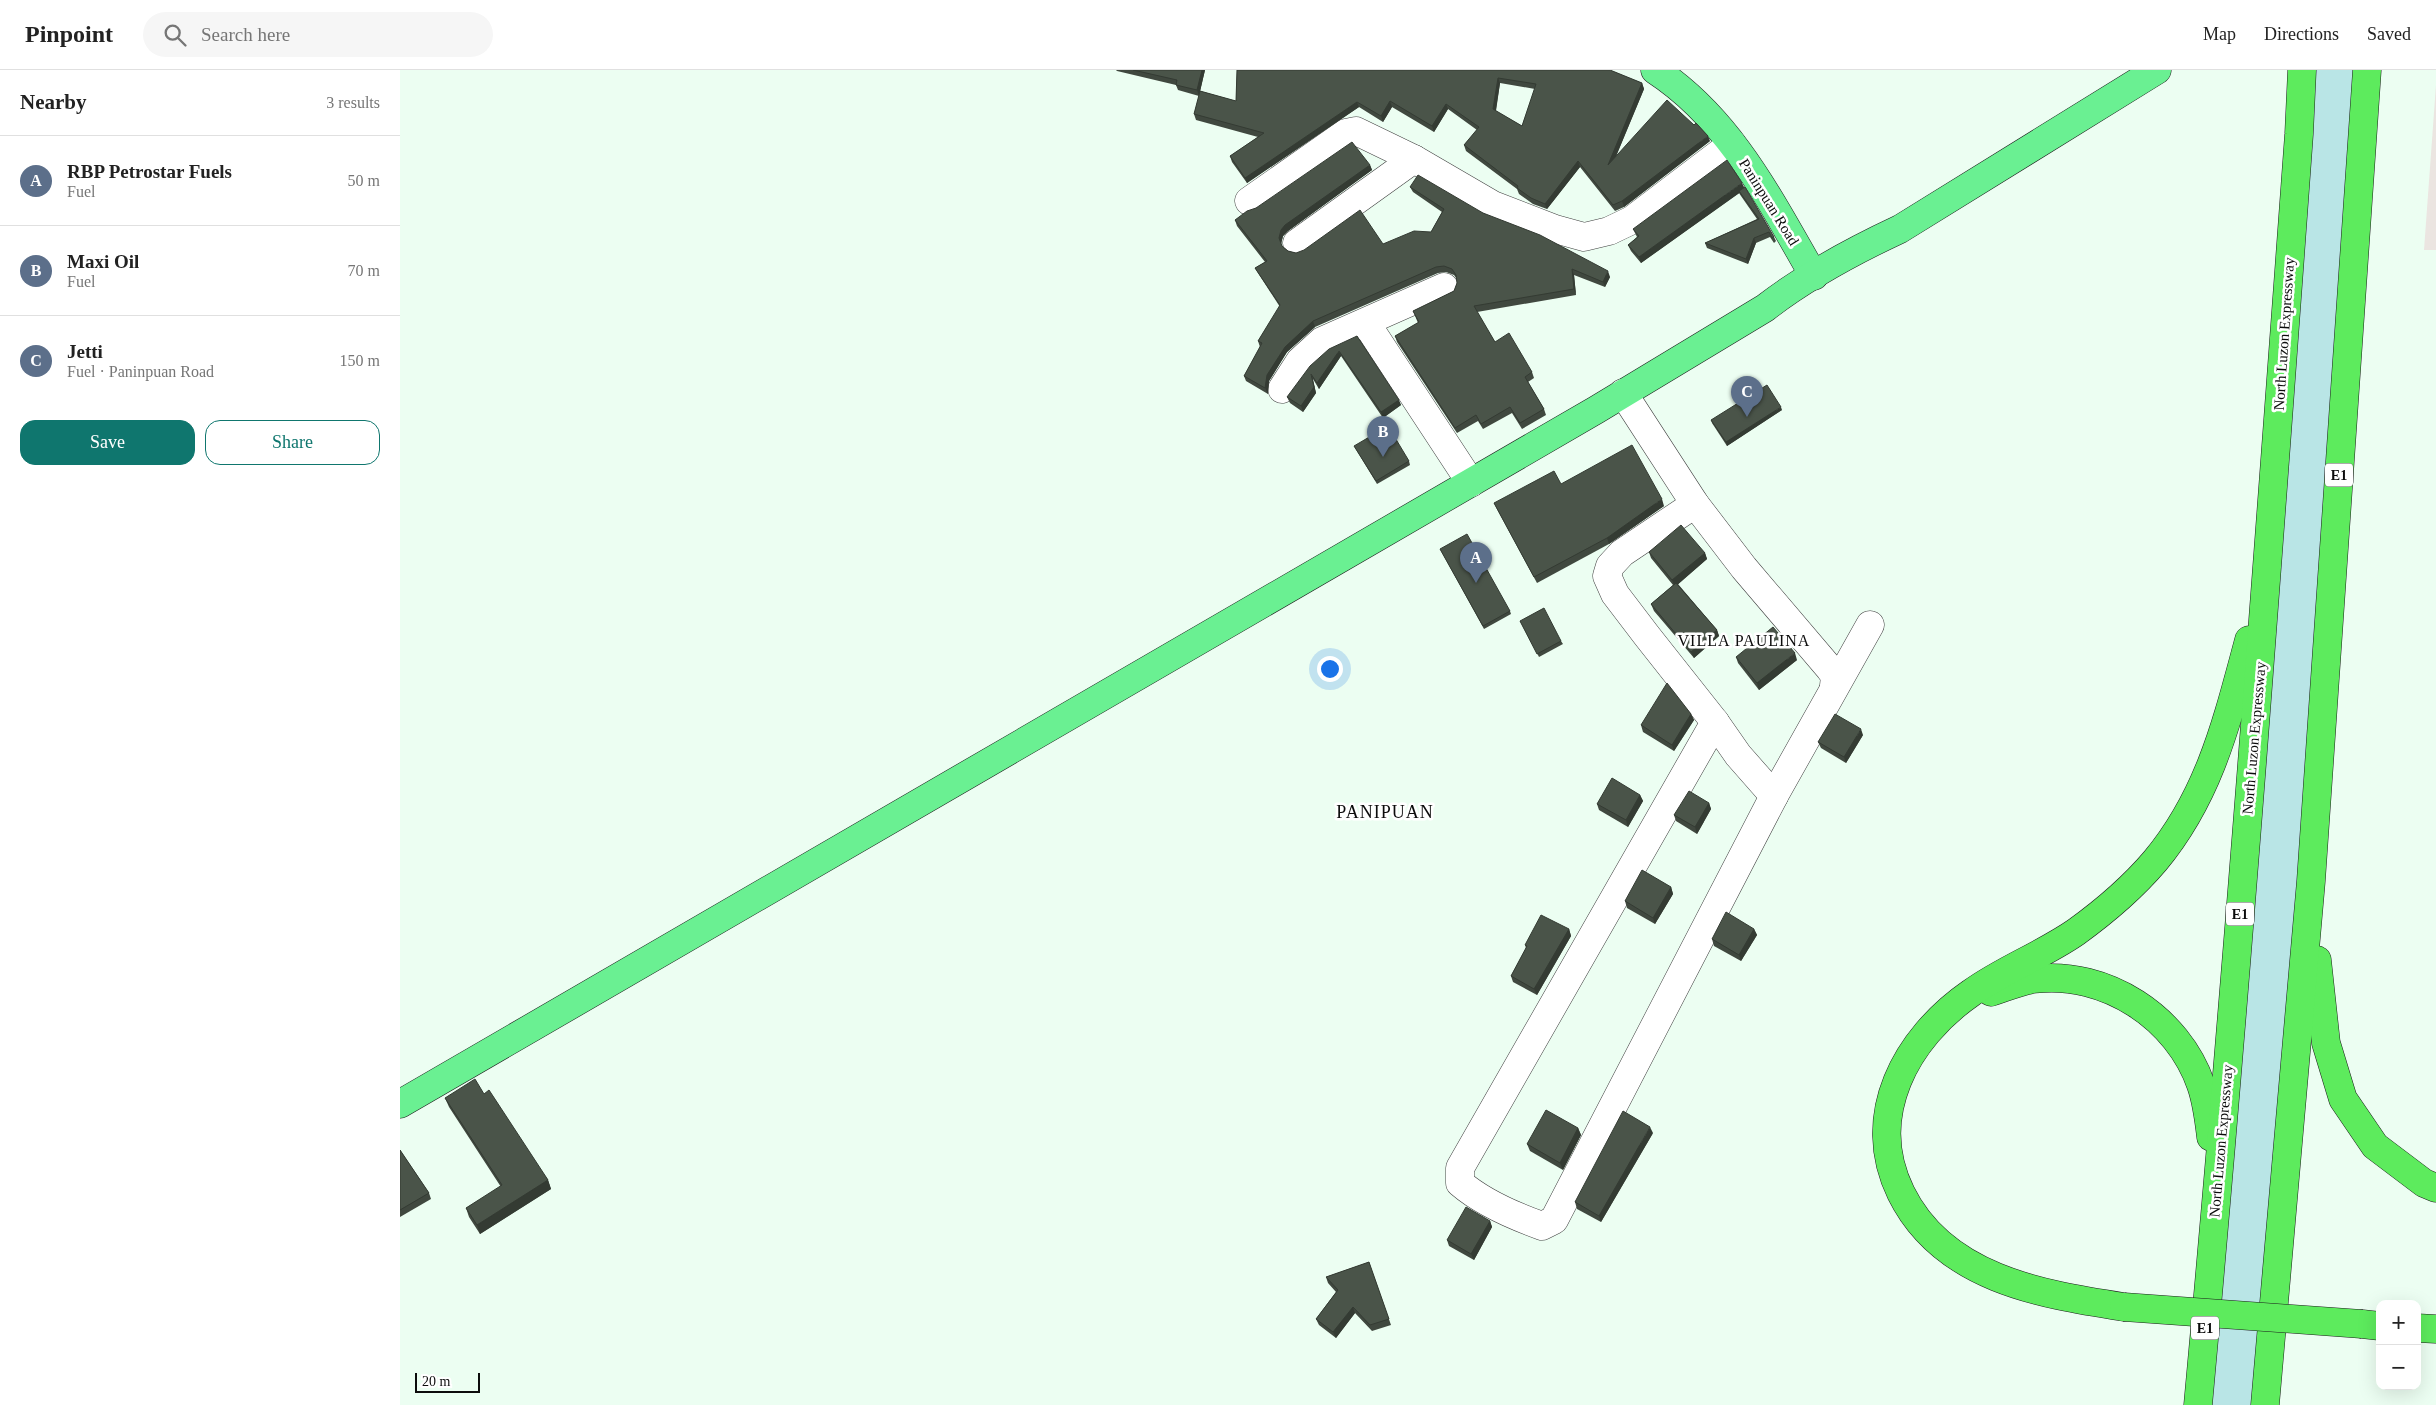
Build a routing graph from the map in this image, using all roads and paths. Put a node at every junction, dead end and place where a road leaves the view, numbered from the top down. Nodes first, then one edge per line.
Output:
1 (1655, 70) edge
2 (2157, 70) edge
3 (2302, 70) edge
4 (2366, 70) edge
5 (1732, 144) junction
6 (1414, 159) junction
7 (1249, 201) dead end
8 (1297, 243) dead end
9 (1814, 276) junction
10 (1444, 287) dead end
11 (1366, 323) junction
12 (1282, 389) dead end
13 (1623, 393) junction
14 (1471, 483) junction
15 (1695, 504) junction
16 (2267, 576) junction
17 (1870, 625) dead end
18 (1834, 686) junction
19 (1715, 722) junction
20 (1774, 796) junction
21 (2311, 881) junction
22 (1953, 1006) junction
23 (400, 1104) edge
24 (2436, 1188) edge
25 (2212, 1251) junction
26 (2371, 1325) edge
27 (2421, 1328) edge
28 (2436, 1329) edge
29 (2198, 1405) edge
30 (2265, 1405) edge

1 - 5 main road, Paninpuan Road
2 - 9 main road
3 - 16 highway, North Luzon Expressway / E1
4 - 21 highway, E1
5 - 6 street
5 - 9 main road, Paninpuan Road
6 - 7 street
6 - 8 street
9 - 13 main road
10 - 11 street
11 - 12 street
11 - 14 street
13 - 14 main road
13 - 15 street
14 - 23 main road
15 - 18 street
15 - 19 street
16 - 22 highway
16 - 25 highway, North Luzon Expressway / E1
17 - 18 street
18 - 20 street
19 - 20 street
19 - 20 street
21 - 24 highway
21 - 30 highway, E1
22 - 25 highway
22 - 26 highway, bridge
25 - 29 highway, North Luzon Expressway / E1
27 - 28 highway

